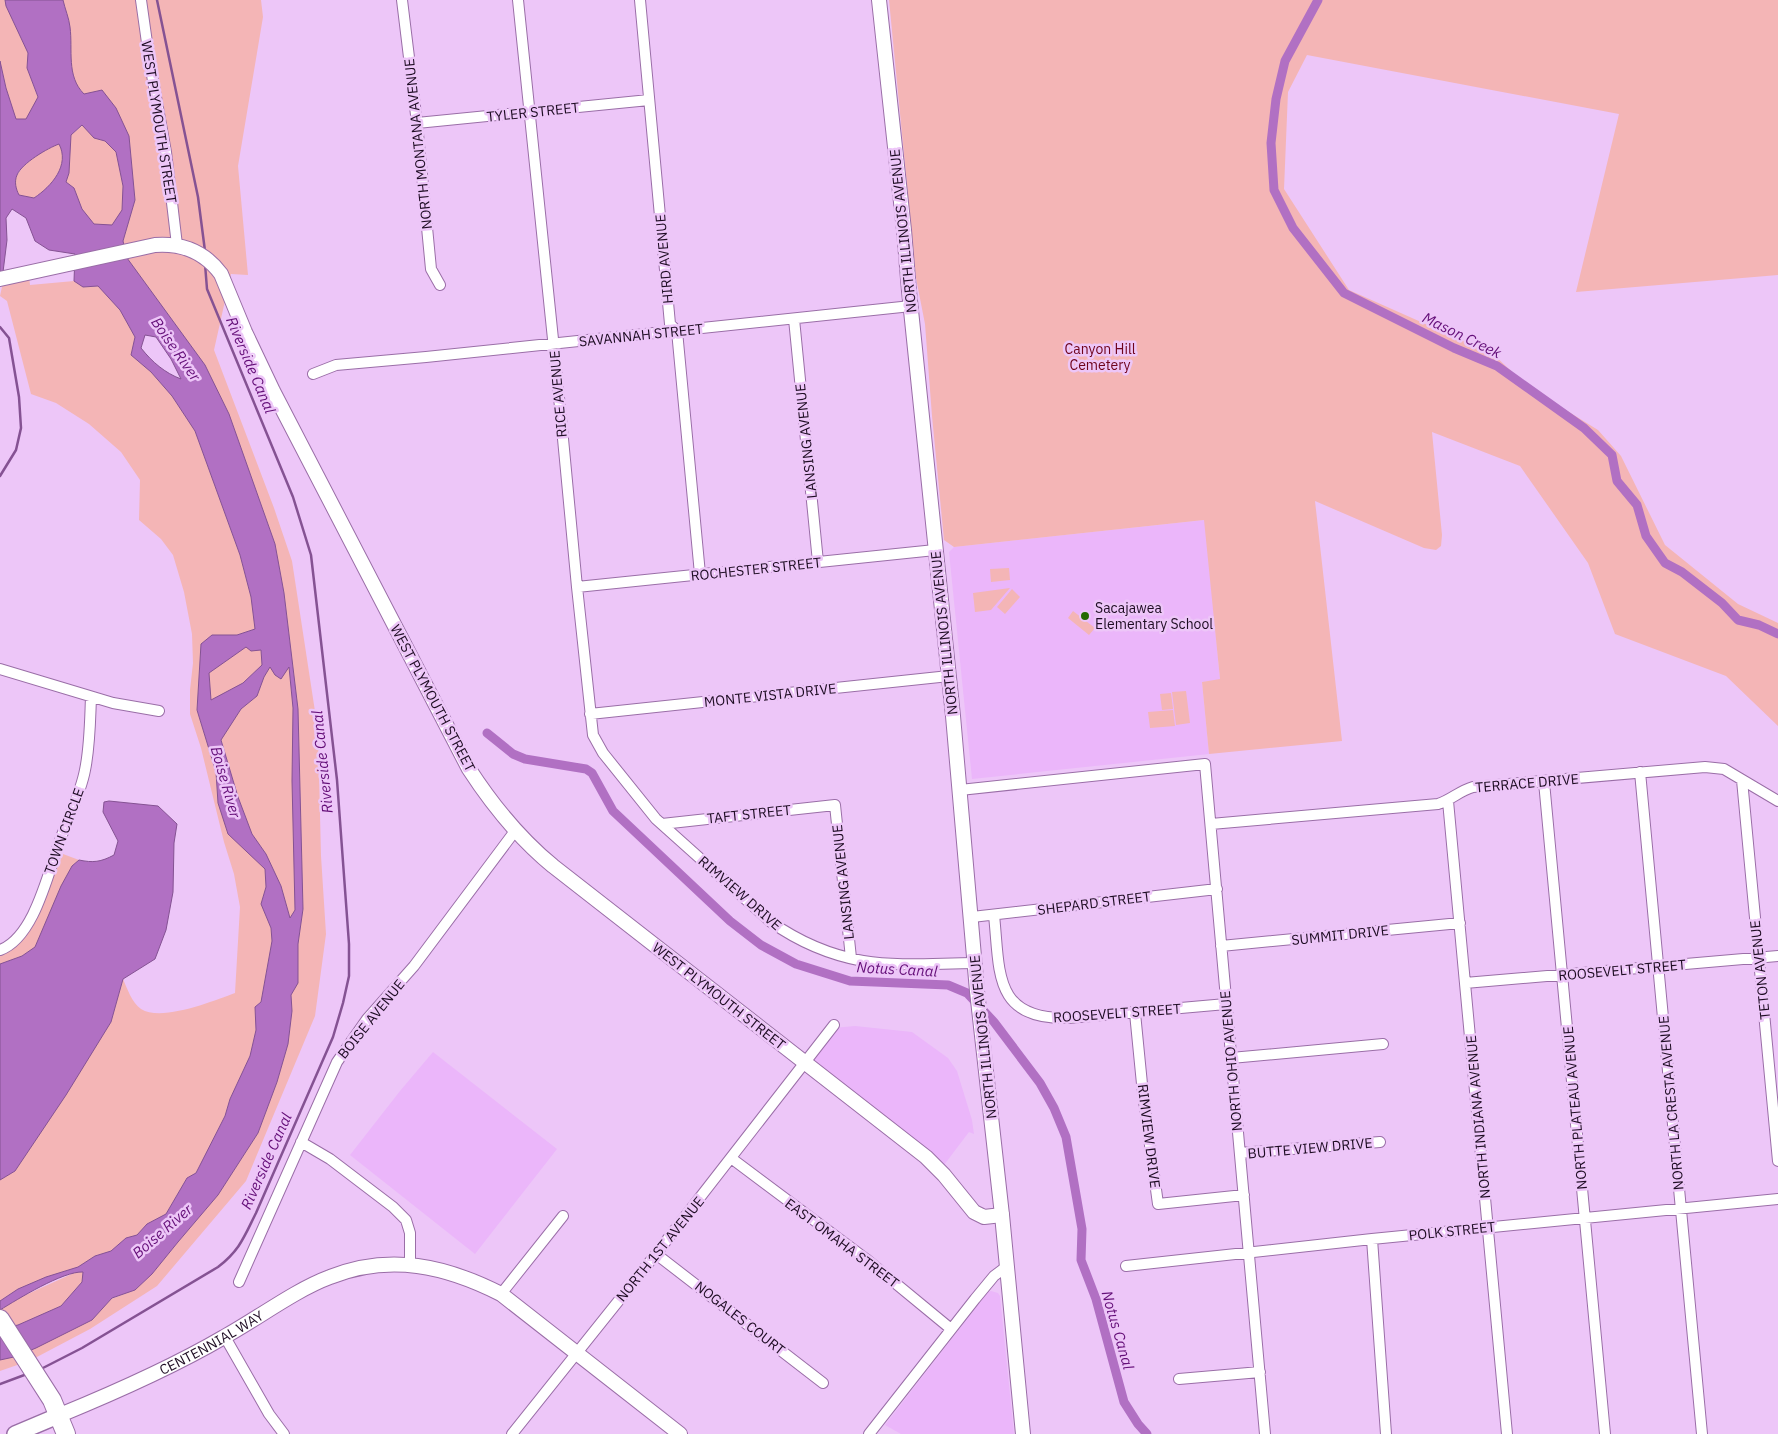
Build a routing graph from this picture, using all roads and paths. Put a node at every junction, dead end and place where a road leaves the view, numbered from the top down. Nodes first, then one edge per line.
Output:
1 (141, 0) edge
2 (402, 0) edge
3 (518, 0) edge
4 (640, 0) edge
5 (879, 0) edge
6 (649, 100) junction
7 (530, 112) junction
8 (417, 123) junction
9 (177, 245) junction
10 (0, 279) edge
11 (440, 285) dead end
12 (911, 306) junction
13 (794, 319) junction
14 (677, 331) junction
15 (554, 344) junction
16 (312, 374) dead end
17 (936, 550) junction
18 (818, 562) junction
19 (700, 574) junction
20 (577, 587) junction
21 (0, 669) edge
22 (949, 676) junction
23 (92, 697) junction
24 (159, 711) dead end
25 (590, 714) junction
26 (1640, 772) junction
27 (623, 778) joint
28 (1742, 780) junction
29 (1544, 782) junction
30 (960, 790) junction
31 (1448, 801) junction
32 (1778, 801) edge
33 (835, 805) joint
34 (662, 824) junction
35 (1211, 824) junction
36 (514, 831) junction
37 (1217, 889) junction
38 (994, 915) junction
39 (972, 917) junction
40 (1460, 923) junction
41 (1221, 946) junction
42 (0, 950) edge
43 (1778, 956) edge
44 (851, 958) junction
45 (1759, 958) junction
46 (975, 964) junction
47 (1658, 967) junction
48 (1562, 975) junction
49 (1465, 983) junction
50 (1226, 1004) junction
51 (1135, 1013) junction
52 (834, 1025) dead end
53 (1383, 1044) dead end
54 (1231, 1058) junction
55 (805, 1062) junction
56 (1774, 1078) edge
57 (301, 1142) junction
58 (1380, 1142) dead end
59 (1240, 1153) junction
60 (731, 1158) junction
61 (1778, 1162) edge
62 (1244, 1195) junction
63 (1778, 1199) edge
64 (1681, 1209) junction
65 (1002, 1215) junction
66 (563, 1216) dead end
67 (1586, 1218) junction
68 (1488, 1227) junction
69 (1372, 1239) junction
70 (1250, 1252) junction
71 (656, 1254) junction
72 (410, 1265) junction
73 (1126, 1266) dead end
74 (1006, 1267) junction
75 (239, 1282) dead end
76 (502, 1294) junction
77 (0, 1319) edge
78 (952, 1329) junction
79 (225, 1337) junction
80 (576, 1352) junction
81 (1260, 1372) junction
82 (1179, 1379) dead end
83 (823, 1383) dead end
84 (60, 1415) junction
85 (15, 1434) edge
86 (66, 1434) edge
87 (284, 1434) edge
88 (512, 1434) edge
89 (680, 1434) edge
90 (869, 1434) edge
91 (1023, 1434) edge
92 (1265, 1434) edge
93 (1386, 1434) edge
94 (1507, 1434) edge
95 (1605, 1434) edge
96 (1702, 1434) edge

1 - 9 street, WEST PLYMOUTH STREET
2 - 8 street, NORTH MONTANA AVENUE
3 - 7 street, RICE AVENUE
4 - 6 street, HIRD AVENUE
5 - 12 street, NORTH ILLINOIS AVENUE
6 - 7 street, TYLER STREET
6 - 14 street, HIRD AVENUE
7 - 8 street, TYLER STREET
7 - 15 street, RICE AVENUE
8 - 11 street, NORTH MONTANA AVENUE
9 - 10 street, WEST PLYMOUTH STREET
9 - 36 street, WEST PLYMOUTH STREET
12 - 13 street, SAVANNAH STREET
12 - 17 street, NORTH ILLINOIS AVENUE
13 - 14 street, SAVANNAH STREET
13 - 18 street, LANSING AVENUE
14 - 15 street, SAVANNAH STREET
14 - 19 street, HIRD AVENUE
15 - 16 street, SAVANNAH STREET
15 - 20 street, RICE AVENUE
17 - 18 street, ROCHESTER STREET
17 - 22 street, NORTH ILLINOIS AVENUE
18 - 19 street, ROCHESTER STREET
19 - 20 street, ROCHESTER STREET
20 - 25 street, RICE AVENUE
21 - 23 street
22 - 25 street, MONTE VISTA DRIVE
22 - 30 street, NORTH ILLINOIS AVENUE
23 - 24 street
23 - 42 street, TOWN CIRCLE
25 - 27 street, RICE AVENUE
26 - 28 street, TERRACE DRIVE
26 - 29 street, TERRACE DRIVE
26 - 47 street, NORTH LA CRESTA AVENUE
27 - 34 street, RIMVIEW DRIVE
28 - 32 street, TERRACE DRIVE
28 - 45 street, TETON AVENUE
29 - 31 street, TERRACE DRIVE
29 - 48 street, NORTH PLATEAU AVENUE
30 - 35 street, NORTH OHIO AVENUE
30 - 39 street, NORTH ILLINOIS AVENUE
31 - 35 street, TERRACE DRIVE
31 - 40 street, NORTH INDIANA AVENUE
33 - 34 street, TAFT STREET
33 - 44 street, LANSING AVENUE
34 - 44 street, RIMVIEW DRIVE
35 - 37 street, NORTH OHIO AVENUE
36 - 55 street, WEST PLYMOUTH STREET
36 - 57 street, BOISE AVENUE
37 - 38 street, SHEPARD STREET
37 - 41 street, NORTH OHIO AVENUE
38 - 39 street, SHEPARD STREET
38 - 51 street, ROOSEVELT STREET
39 - 46 street, NORTH ILLINOIS AVENUE
40 - 41 street, SUMMIT DRIVE
40 - 49 street, NORTH INDIANA AVENUE
41 - 50 street, NORTH OHIO AVENUE
43 - 45 street, ROOSEVELT STREET
44 - 46 street, RIMVIEW DRIVE
45 - 47 street, ROOSEVELT STREET
45 - 56 street, TETON AVENUE
46 - 65 street, NORTH ILLINOIS AVENUE
47 - 48 street, ROOSEVELT STREET
47 - 64 street, NORTH LA CRESTA AVENUE
48 - 49 street, ROOSEVELT STREET
48 - 67 street, NORTH PLATEAU AVENUE
49 - 68 street, NORTH INDIANA AVENUE
50 - 51 street, ROOSEVELT STREET
50 - 54 street, NORTH OHIO AVENUE
51 - 62 street, RIMVIEW DRIVE
52 - 55 street, NORTH 1ST AVENUE
53 - 54 street
54 - 59 street, NORTH OHIO AVENUE
55 - 60 street, NORTH 1ST AVENUE
55 - 65 street, WEST PLYMOUTH STREET
56 - 61 street, TETON AVENUE
57 - 72 street
57 - 75 street, BOISE AVENUE
58 - 59 street, BUTTE VIEW DRIVE
59 - 62 street, NORTH OHIO AVENUE
60 - 71 street, NORTH 1ST AVENUE
60 - 78 street, EAST OMAHA STREET
62 - 70 street, NORTH OHIO AVENUE
63 - 64 street, POLK STREET
64 - 67 street, POLK STREET
64 - 96 street, NORTH LA CRESTA AVENUE
65 - 74 street, NORTH ILLINOIS AVENUE
66 - 76 street
67 - 68 street, POLK STREET
67 - 95 street, NORTH PLATEAU AVENUE
68 - 69 street, POLK STREET
68 - 94 street, NORTH INDIANA AVENUE
69 - 70 street, POLK STREET
69 - 93 street
70 - 73 street, POLK STREET
70 - 81 street, NORTH OHIO AVENUE
71 - 80 street, NORTH 1ST AVENUE
71 - 83 street, NOGALES COURT
72 - 76 street, CENTENNIAL WAY
72 - 79 street, CENTENNIAL WAY
74 - 78 street
74 - 91 street, NORTH ILLINOIS AVENUE
76 - 80 street, CENTENNIAL WAY
77 - 84 highway
78 - 90 street
79 - 84 street, CENTENNIAL WAY
79 - 87 street
80 - 88 street, NORTH 1ST AVENUE
80 - 89 street, CENTENNIAL WAY
81 - 82 street
81 - 92 street, NORTH OHIO AVENUE
84 - 85 main road, CENTENNIAL WAY
84 - 86 highway

